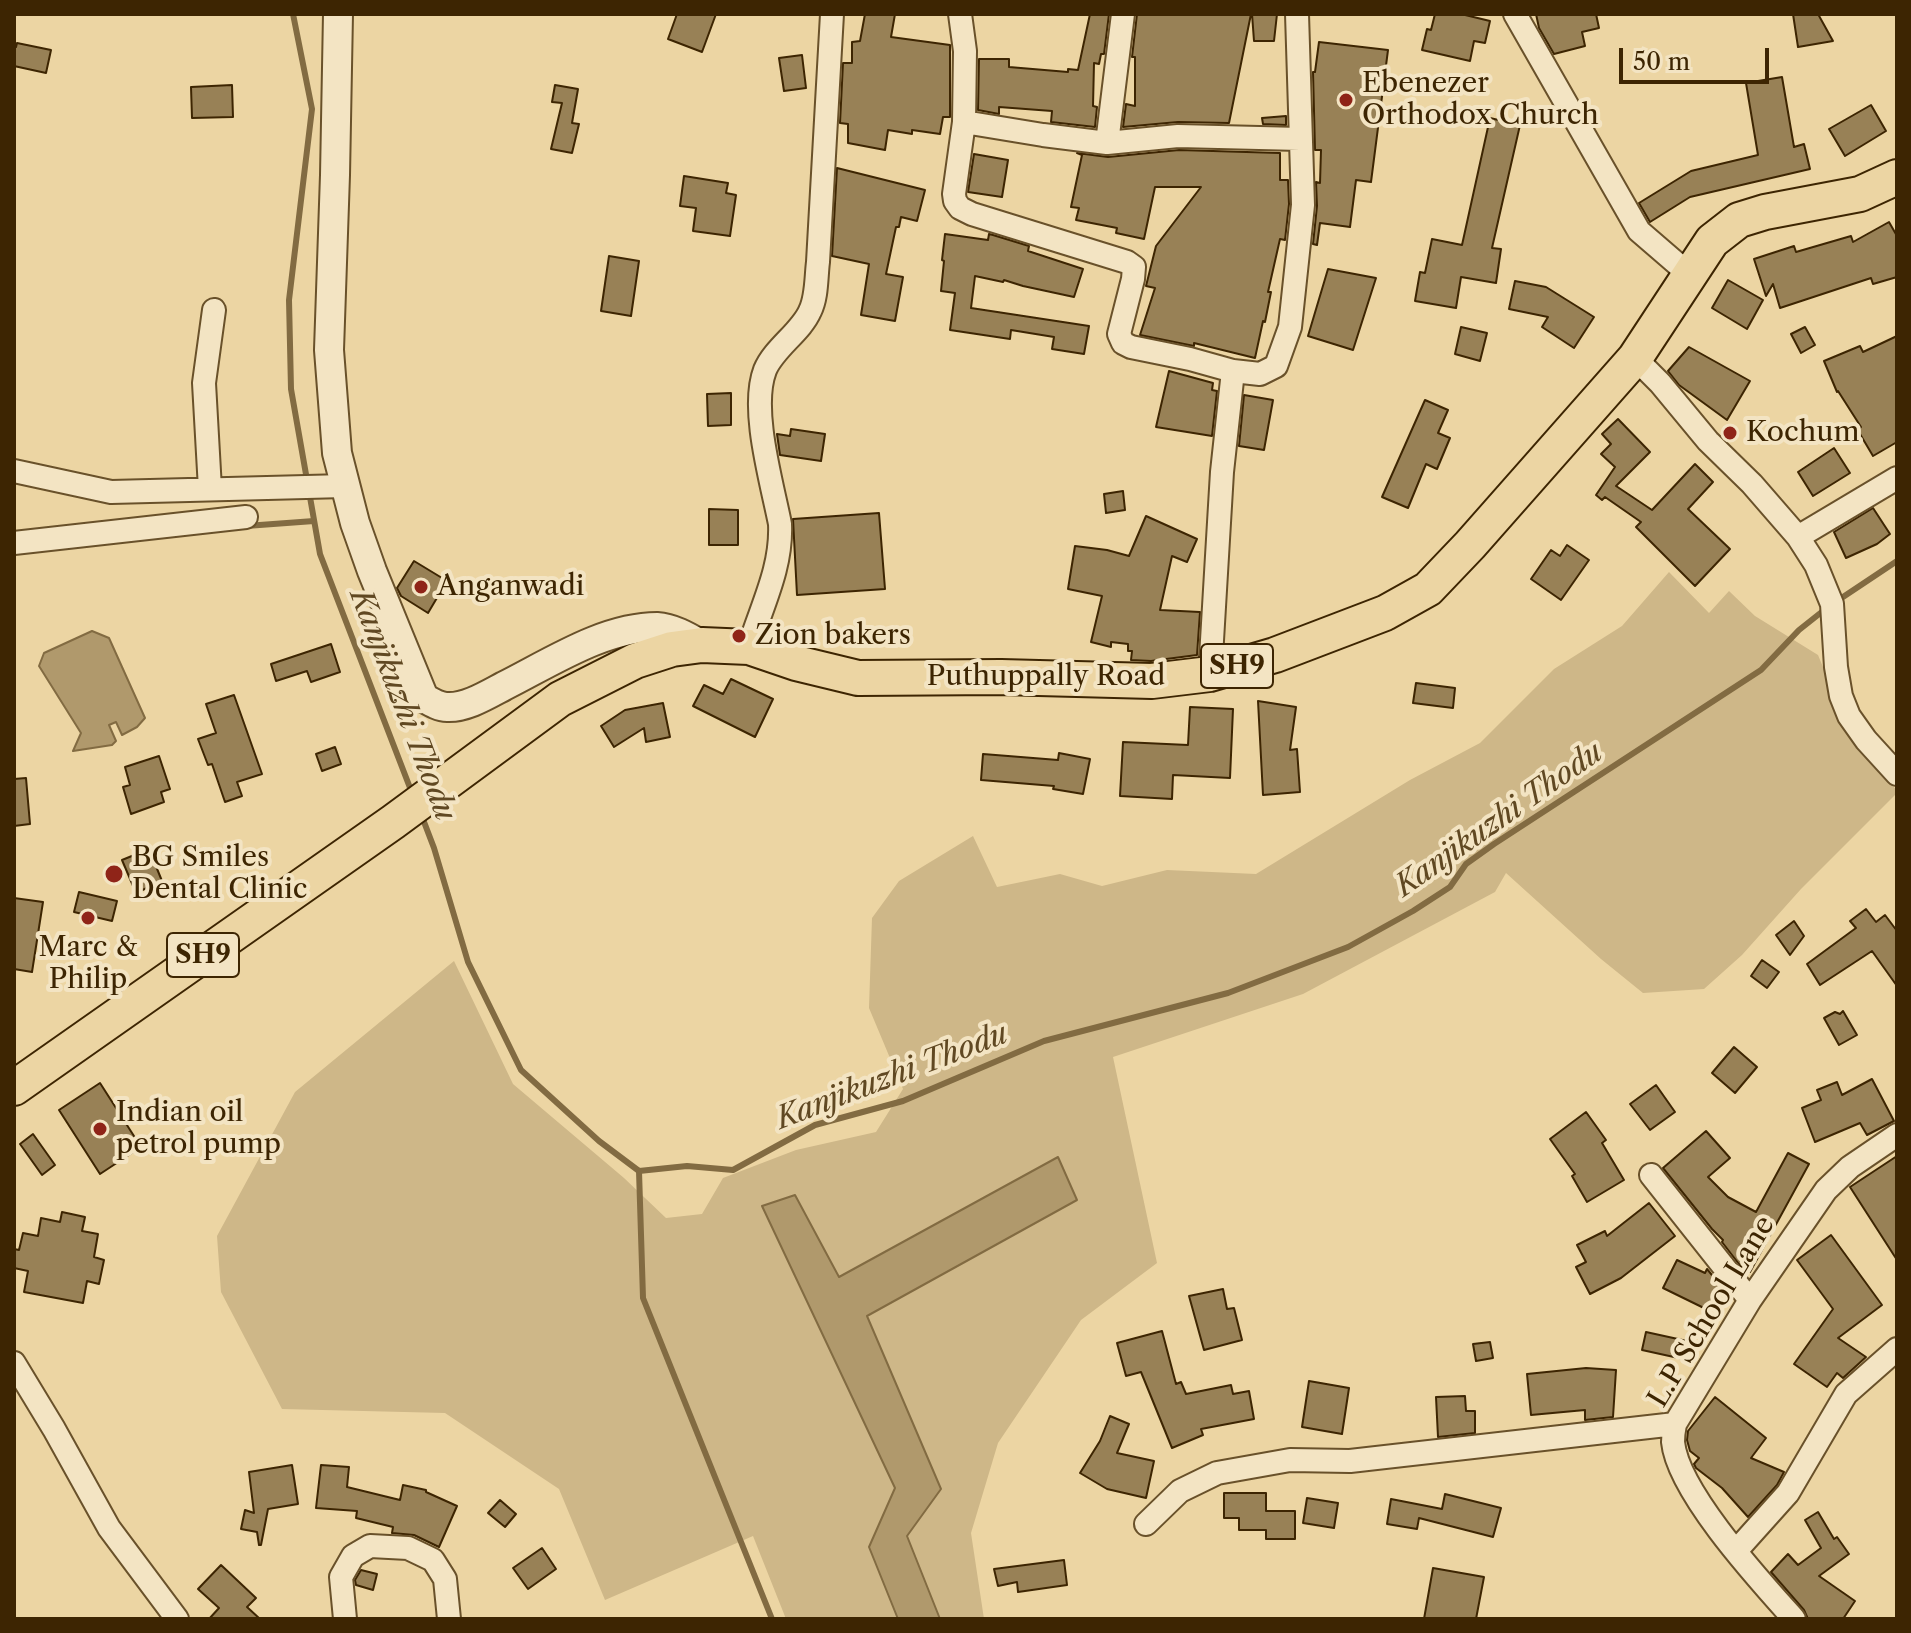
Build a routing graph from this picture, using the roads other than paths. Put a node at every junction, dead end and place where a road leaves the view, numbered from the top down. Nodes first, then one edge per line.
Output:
1 (338, 14) edge
2 (832, 14) edge
3 (960, 14) edge
4 (1123, 14) edge
5 (1297, 14) edge
6 (1515, 14) edge
7 (964, 122) junction
8 (1300, 139) junction
9 (1107, 143) junction
10 (1897, 177) edge
11 (1690, 275) junction
12 (214, 310) dead end
13 (1635, 358) junction
14 (1233, 371) junction
15 (14, 471) edge
16 (1897, 478) edge
17 (345, 486) junction
18 (210, 489) junction
19 (246, 517) dead end
20 (1798, 537) junction
21 (14, 543) edge
22 (702, 645) junction
23 (749, 647) junction
24 (1210, 674) junction
25 (1897, 774) edge
26 (14, 1088) edge
27 (1897, 1135) edge
28 (1651, 1175) dead end
29 (1750, 1300) junction
30 (1897, 1349) edge
31 (14, 1363) edge
32 (1675, 1424) junction
33 (1146, 1524) dead end
34 (1736, 1551) junction
35 (177, 1619) edge
36 (345, 1619) edge
37 (449, 1619) edge
38 (1794, 1619) edge

1 - 17 street
2 - 23 street
3 - 7 street
4 - 9 street
5 - 8 street
6 - 11 street
7 - 9 street
7 - 14 street
8 - 9 street
8 - 14 street
10 - 11 main road, Puthuppally Road / SH9
11 - 13 main road, Puthuppally Road / SH9
12 - 18 street
13 - 20 street
13 - 24 main road, Puthuppally Road / SH9
14 - 24 street
15 - 18 street
16 - 20 street
17 - 18 street
17 - 22 street
19 - 21 street
20 - 25 street
22 - 23 main road, Puthuppally Road / SH9
22 - 26 main road, Puthuppally Road / SH9
23 - 24 main road, Puthuppally Road / SH9
27 - 29 street, L.P School Lane
28 - 29 street
29 - 32 street, L.P School Lane
30 - 34 street
31 - 35 street
32 - 33 street
32 - 34 street, L.P School Lane
34 - 38 street, L.P School Lane
36 - 37 street

